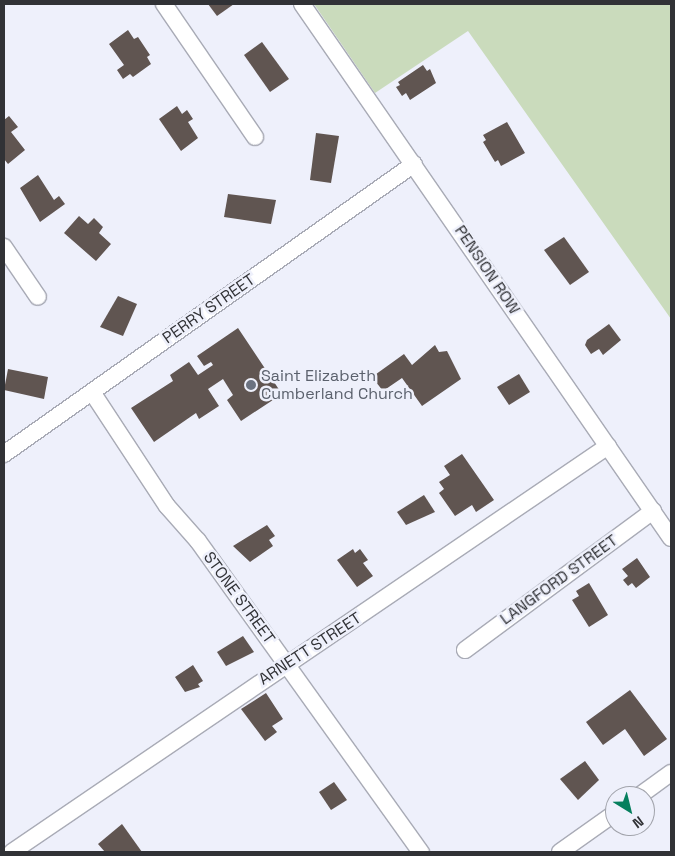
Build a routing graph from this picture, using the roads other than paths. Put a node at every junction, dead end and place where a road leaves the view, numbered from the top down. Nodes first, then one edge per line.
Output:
1 (164, 4) edge
2 (302, 4) edge
3 (255, 138) dead end
4 (414, 164) junction
5 (4, 247) edge
6 (38, 298) dead end
7 (92, 392) junction
8 (608, 446) junction
9 (4, 454) edge
10 (653, 511) junction
11 (671, 538) edge
12 (465, 650) dead end
13 (286, 664) junction
14 (671, 773) edge
15 (653, 786) edge
16 (605, 820) edge
17 (12, 852) edge
18 (421, 852) edge
19 (560, 852) edge

1 - 3 street
2 - 4 street, PENSION ROW
4 - 7 street, PERRY STREET
4 - 8 street, PENSION ROW
5 - 6 street
7 - 9 street, PERRY STREET
7 - 13 street, STONE STREET
8 - 10 street, PENSION ROW
8 - 13 street, ARNETT STREET
10 - 11 street, PENSION ROW
10 - 12 street, LANGFORD STREET
13 - 17 street, ARNETT STREET
13 - 18 street, STONE STREET
14 - 15 street
16 - 19 street

